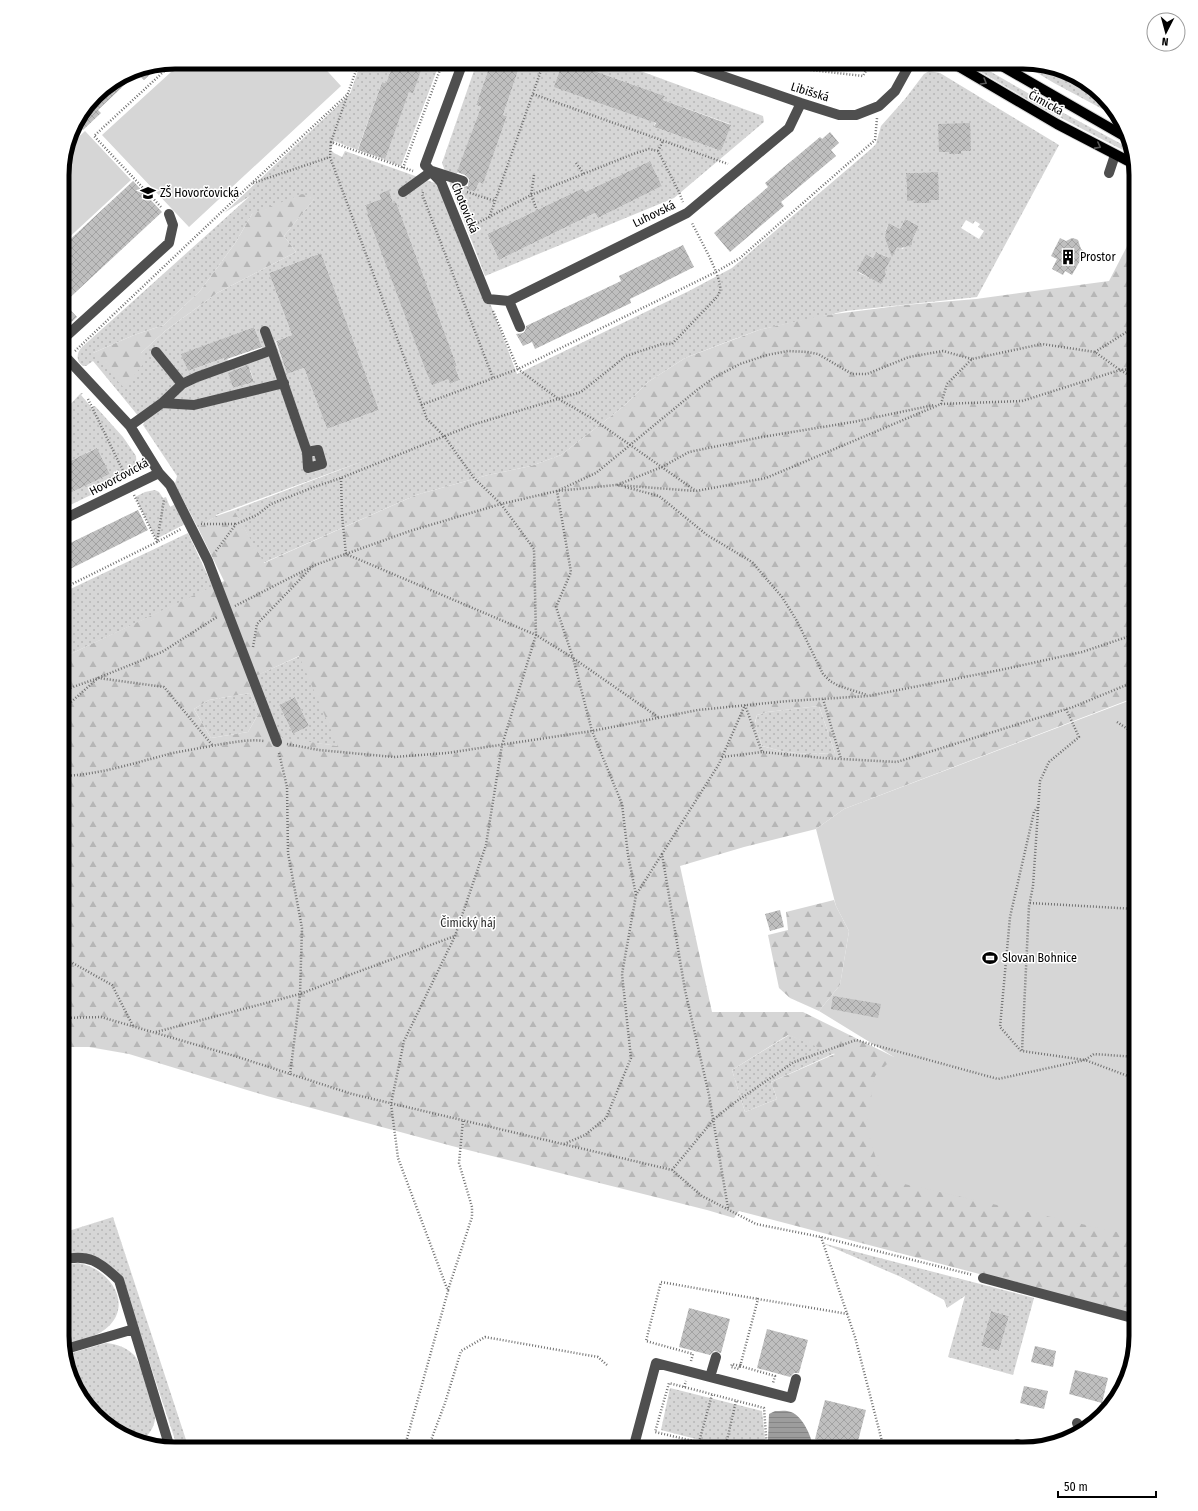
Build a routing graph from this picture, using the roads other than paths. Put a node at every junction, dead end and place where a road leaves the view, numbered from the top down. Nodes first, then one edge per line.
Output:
1 (461, 69) edge
2 (702, 69) edge
3 (907, 69) edge
4 (962, 69) edge
5 (1006, 69) edge
6 (801, 104) junction
7 (1121, 134) edge
8 (1115, 155) junction
9 (1128, 160) edge
10 (427, 171) junction
11 (1109, 173) dead end
12 (463, 182) dead end
13 (403, 192) dead end
14 (169, 214) road end
15 (509, 301) junction
16 (520, 328) dead end
17 (265, 331) dead end
18 (69, 334) edge
19 (272, 350) junction
20 (156, 352) dead end
21 (69, 360) edge
22 (284, 383) junction
23 (182, 384) junction
24 (162, 403) junction
25 (130, 426) junction
26 (308, 452) dead end
27 (159, 473) junction
28 (69, 517) edge
29 (277, 742) road end
30 (69, 1259) edge
31 (983, 1278) road end
32 (1129, 1317) edge
33 (134, 1329) junction
34 (70, 1348) edge
35 (716, 1357) dead end
36 (710, 1377) junction
37 (796, 1378) dead end
38 (165, 1441) edge
39 (635, 1442) edge

1 - 10 street
2 - 6 street, Libišská
3 - 6 street, Libišská
4 -> 8 main road, Čimická
5 - 7 main road, Čimická
6 - 15 street, Luhovská
8 - 9 main road, Čimická
8 - 11 street
10 - 12 street
10 - 13 street
10 - 15 street, Chotovická
14 - 18 street
15 - 16 street
17 - 19 street
19 - 22 street
19 - 23 street
20 - 23 street
21 - 25 street, Hovorčovická
22 - 24 street
22 - 26 street
23 - 24 street
24 - 25 street
25 - 27 street, Hovorčovická
27 - 28 street, Hovorčovická
27 - 29 street
30 - 33 street
31 - 32 street
33 - 34 street
33 - 38 street
35 - 36 street
36 - 37 street
36 - 39 street

